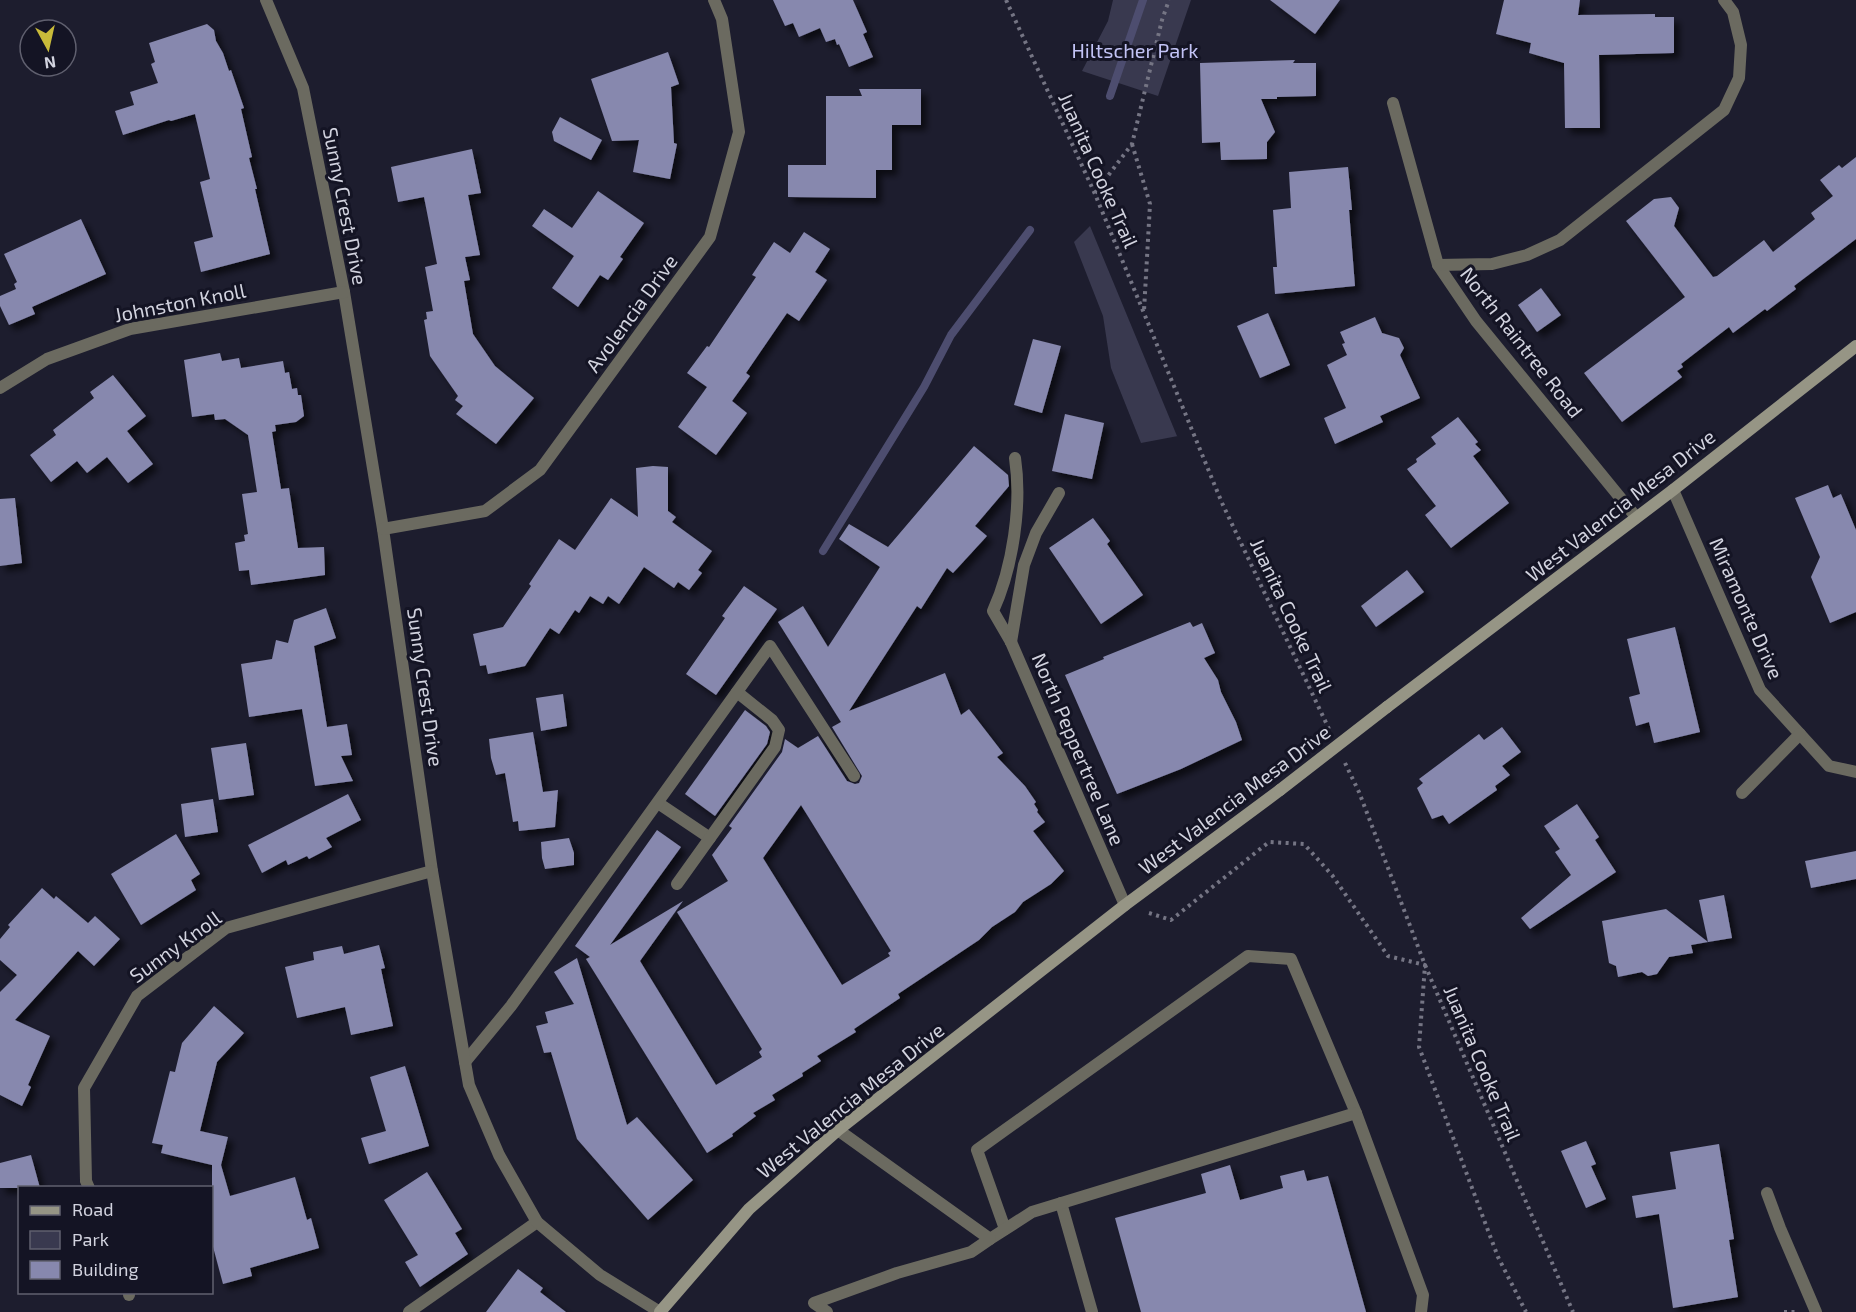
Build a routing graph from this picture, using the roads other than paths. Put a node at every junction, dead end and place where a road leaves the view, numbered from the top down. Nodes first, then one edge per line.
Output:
1 (266, 0) edge
2 (714, 0) edge
3 (1724, 0) edge
4 (1394, 103) dead end
5 (1438, 265) junction
6 (344, 292) junction
7 (1856, 346) edge
8 (0, 388) edge
9 (1015, 458) dead end
10 (1672, 490) junction
11 (1059, 493) dead end
12 (1636, 518) junction
13 (384, 529) junction
14 (1011, 642) junction
15 (737, 692) junction
16 (1800, 734) junction
17 (1856, 772) edge
18 (854, 776) dead end
19 (1742, 793) dead end
20 (658, 802) junction
21 (710, 837) junction
22 (432, 871) junction
23 (677, 884) dead end
24 (1125, 905) junction
25 (465, 1062) junction
26 (1356, 1113) junction
27 (838, 1130) junction
28 (88, 1186) edge
29 (1767, 1193) dead end
30 (1061, 1203) junction
31 (537, 1222) junction
32 (1005, 1229) junction
33 (990, 1239) junction
34 (409, 1312) edge
35 (660, 1312) edge
36 (827, 1312) edge
37 (1092, 1312) edge
38 (1421, 1312) edge
39 (1816, 1312) edge

1 - 6 street, Sunny Crest Drive
2 - 13 street, Avolencia Drive
3 - 5 street
4 - 5 street, North Raintree Road
5 - 12 street, North Raintree Road
6 - 8 street, Johnston Knoll
6 - 13 street, Sunny Crest Drive
7 - 10 street, West Valencia Mesa Drive
9 - 14 street, North Peppertree Lane
10 - 12 street, West Valencia Mesa Drive
10 - 16 street, Miramonte Drive
11 - 14 street
12 - 24 street, West Valencia Mesa Drive, bridge
13 - 22 street, Sunny Crest Drive
14 - 24 street, North Peppertree Lane
15 - 18 street
15 - 20 street
15 - 21 street
16 - 17 street, Miramonte Drive
16 - 19 street
20 - 21 street
20 - 25 street
21 - 23 street
22 - 25 street, Sunny Crest Drive
22 - 28 street, Sunny Knoll
24 - 27 street, West Valencia Mesa Drive
25 - 31 street, Sunny Crest Drive
26 - 30 street
26 - 32 street
26 - 38 street
27 - 33 street
27 - 35 street, West Valencia Mesa Drive
29 - 39 street
30 - 32 street
30 - 37 street
31 - 34 street
31 - 35 street, Sunny Crest Drive
32 - 33 street
33 - 36 street

